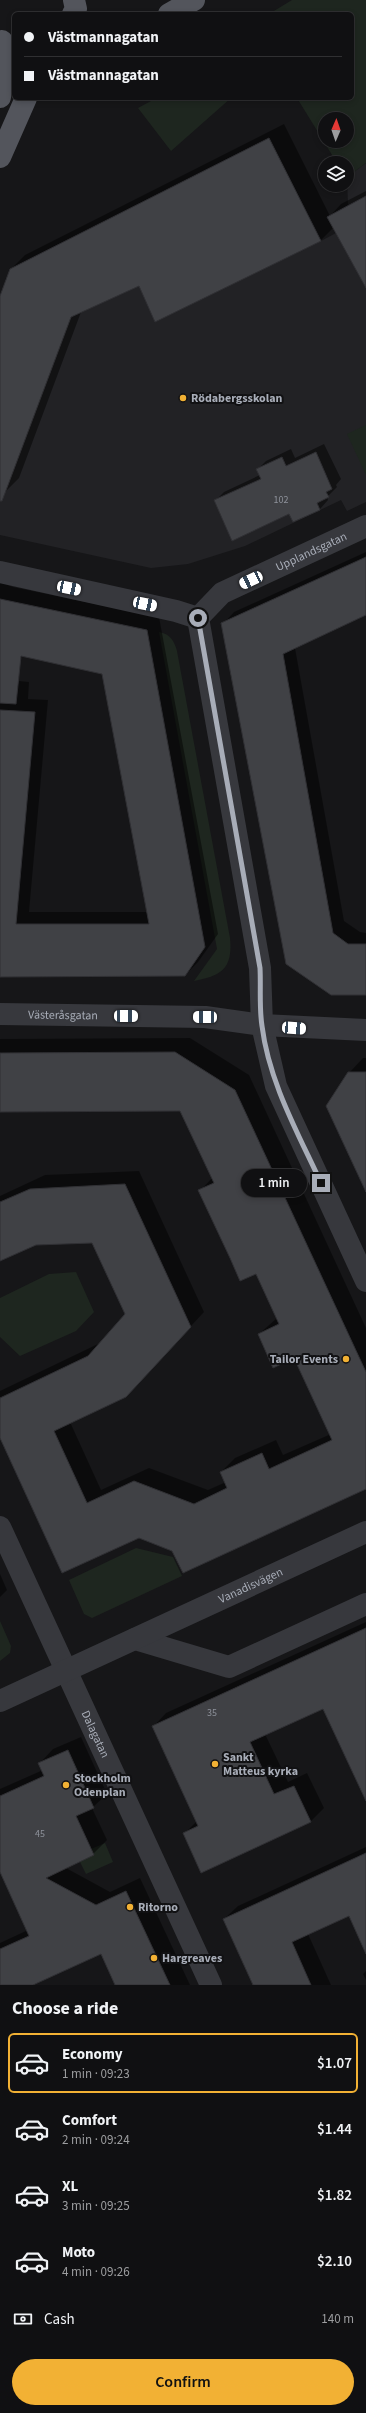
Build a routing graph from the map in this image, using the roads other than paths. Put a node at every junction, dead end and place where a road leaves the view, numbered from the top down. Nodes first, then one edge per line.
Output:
1 (74, 0) edge
2 (194, 0) edge
3 (74, 12) edge
4 (173, 12) edge
5 (5, 41) edge
6 (0, 97) edge
7 (25, 100) edge
8 (0, 157) edge
9 (366, 526) edge
10 (0, 572) edge
11 (198, 618) junction
12 (0, 1014) edge
13 (262, 1025) junction
14 (366, 1030) edge
15 (366, 1281) edge
16 (0, 1527) edge
17 (366, 1532) edge
18 (366, 1604) edge
19 (135, 1639) junction
20 (66, 1670) junction
21 (0, 1701) edge
22 (211, 1985) edge

1 - 3 main road
2 - 4 main road
5 - 6 main road
7 - 8 main road
9 - 11 street, Upplandsgatan
10 - 11 street
11 - 13 street
12 - 13 street, Västeråsgatan
13 - 14 street, Västeråsgatan
13 - 15 street
16 - 20 street, Dalagatan
17 - 19 street, Vanadisvägen
18 - 19 street
19 - 20 street, Vanadisvägen
20 - 21 street, Vanadisvägen
20 - 22 street, Dalagatan

